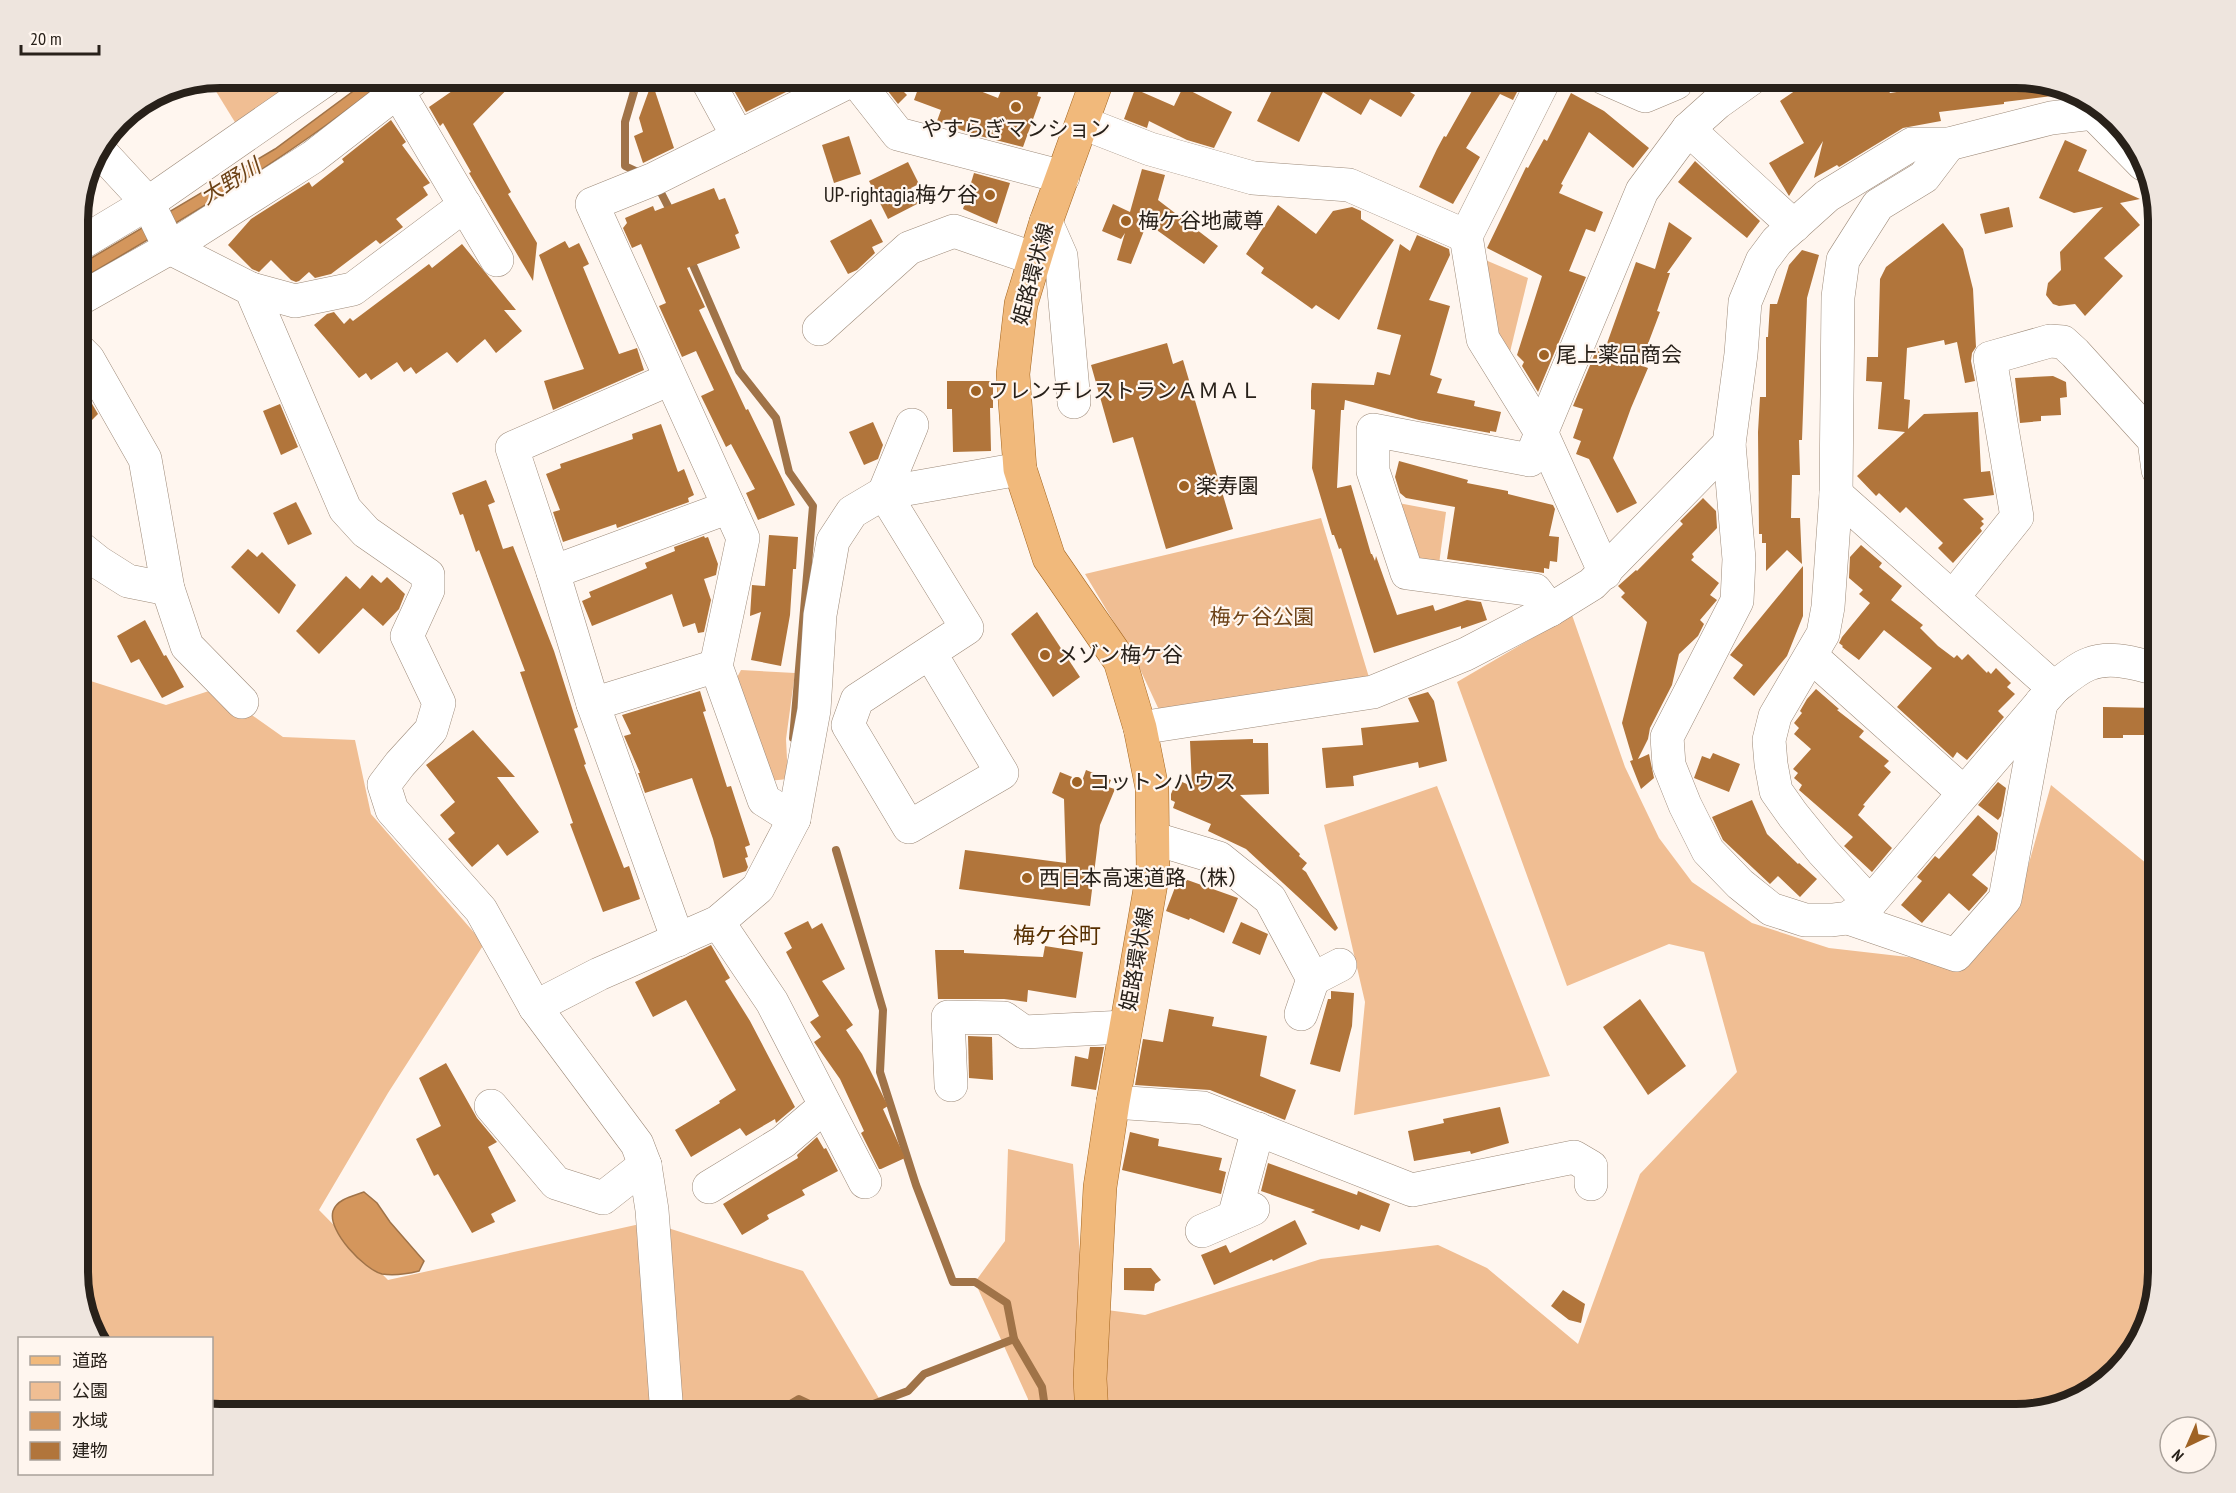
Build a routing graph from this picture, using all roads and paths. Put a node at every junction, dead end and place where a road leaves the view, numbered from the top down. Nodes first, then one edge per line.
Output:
1 (314, 88) edge
2 (403, 88) edge
3 (408, 88) edge
4 (711, 88) edge
5 (835, 88) edge
6 (863, 88) edge
7 (1095, 88) edge
8 (1540, 88) edge
9 (1627, 88) edge
10 (1664, 88) edge
11 (1738, 88) edge
12 (2088, 110) edge
13 (1083, 123) junction
14 (1688, 129) junction
15 (738, 137) junction
16 (1949, 144) junction
17 (105, 156) edge
18 (1063, 177) junction
19 (148, 202) junction
20 (465, 205) junction
21 (1046, 222) junction
22 (1794, 226) junction
23 (1466, 236) junction
24 (89, 238) edge
25 (170, 248) junction
26 (1035, 259) junction
27 (497, 261) dead end
28 (251, 289) junction
29 (89, 294) edge
30 (819, 329) dead end
31 (89, 372) edge
32 (670, 379) junction
33 (1074, 402) dead end
34 (912, 425) dead end
35 (2148, 433) edge
36 (1542, 434) junction
37 (1729, 444) junction
38 (1020, 469) junction
39 (884, 493) junction
40 (1836, 494) junction
41 (729, 507) junction
42 (89, 555) edge
43 (553, 572) junction
44 (1605, 573) junction
45 (168, 589) junction
46 (1953, 597) junction
47 (1550, 610) junction
48 (930, 652) dead end
49 (1811, 656) junction
50 (716, 666) junction
51 (2148, 667) edge
52 (2047, 694) junction
53 (242, 702) dead end
54 (593, 704) junction
55 (1140, 728) junction
56 (1963, 792) junction
57 (794, 819) junction
58 (1152, 838) junction
59 (1859, 910) junction
60 (718, 922) junction
61 (678, 940) junction
62 (535, 1007) junction
63 (1301, 1014) dead end
64 (1125, 1027) junction
65 (951, 1085) dead end
66 (1113, 1102) junction
67 (491, 1106) dead end
68 (825, 1106) junction
69 (1258, 1130) junction
70 (645, 1165) junction
71 (865, 1182) dead end
72 (1591, 1184) dead end
73 (709, 1187) dead end
74 (1203, 1231) dead end
75 (666, 1404) edge
76 (1091, 1404) edge

1 - 19 street
2 - 25 street
3 - 20 street
4 - 15 street
5 - 15 street
6 - 18 street
7 - 13 main road, 姫路環状線
8 - 23 street
9 - 10 street
11 - 14 street
12 - 16 street
13 - 18 main road, 姫路環状線
13 - 23 street
14 - 22 street
14 - 36 street
15 - 32 street
16 - 22 street
16 - 40 street
17 - 19 street
18 - 21 main road, 姫路環状線
19 - 24 street
19 - 25 street
20 - 27 street
20 - 28 street
21 - 26 main road, 姫路環状線
21 - 33 street
22 - 37 street
23 - 36 street
25 - 28 street
25 - 29 street
26 - 30 street
26 - 38 main road, 姫路環状線
28 - 62 street
31 - 45 street
32 - 41 street
32 - 43 street
34 - 39 street
35 - 46 street
36 - 44 street
36 - 47 street
37 - 44 street
37 - 59 street
38 - 39 street
38 - 55 main road, 姫路環状線
39 - 48 street
39 - 57 street
40 - 46 street
40 - 49 street
41 - 43 street
41 - 50 street
42 - 45 street
43 - 54 street
44 - 47 street
45 - 53 street
46 - 52 street
47 - 55 street
49 - 56 street
49 - 59 street
50 - 54 street
50 - 57 street
51 - 52 street
52 - 56 street
52 - 59 street
54 - 61 street
55 - 58 main road, 姫路環状線
56 - 59 street
57 - 60 street
58 - 63 street
58 - 64 main road, 姫路環状線
60 - 61 street
60 - 68 street
61 - 62 street
62 - 70 street
64 - 65 street
64 - 66 main road, 姫路環状線
66 - 69 street
66 - 76 main road, 姫路環状線
67 - 70 street
68 - 71 street
68 - 73 street
69 - 72 street
69 - 74 street
70 - 75 street

